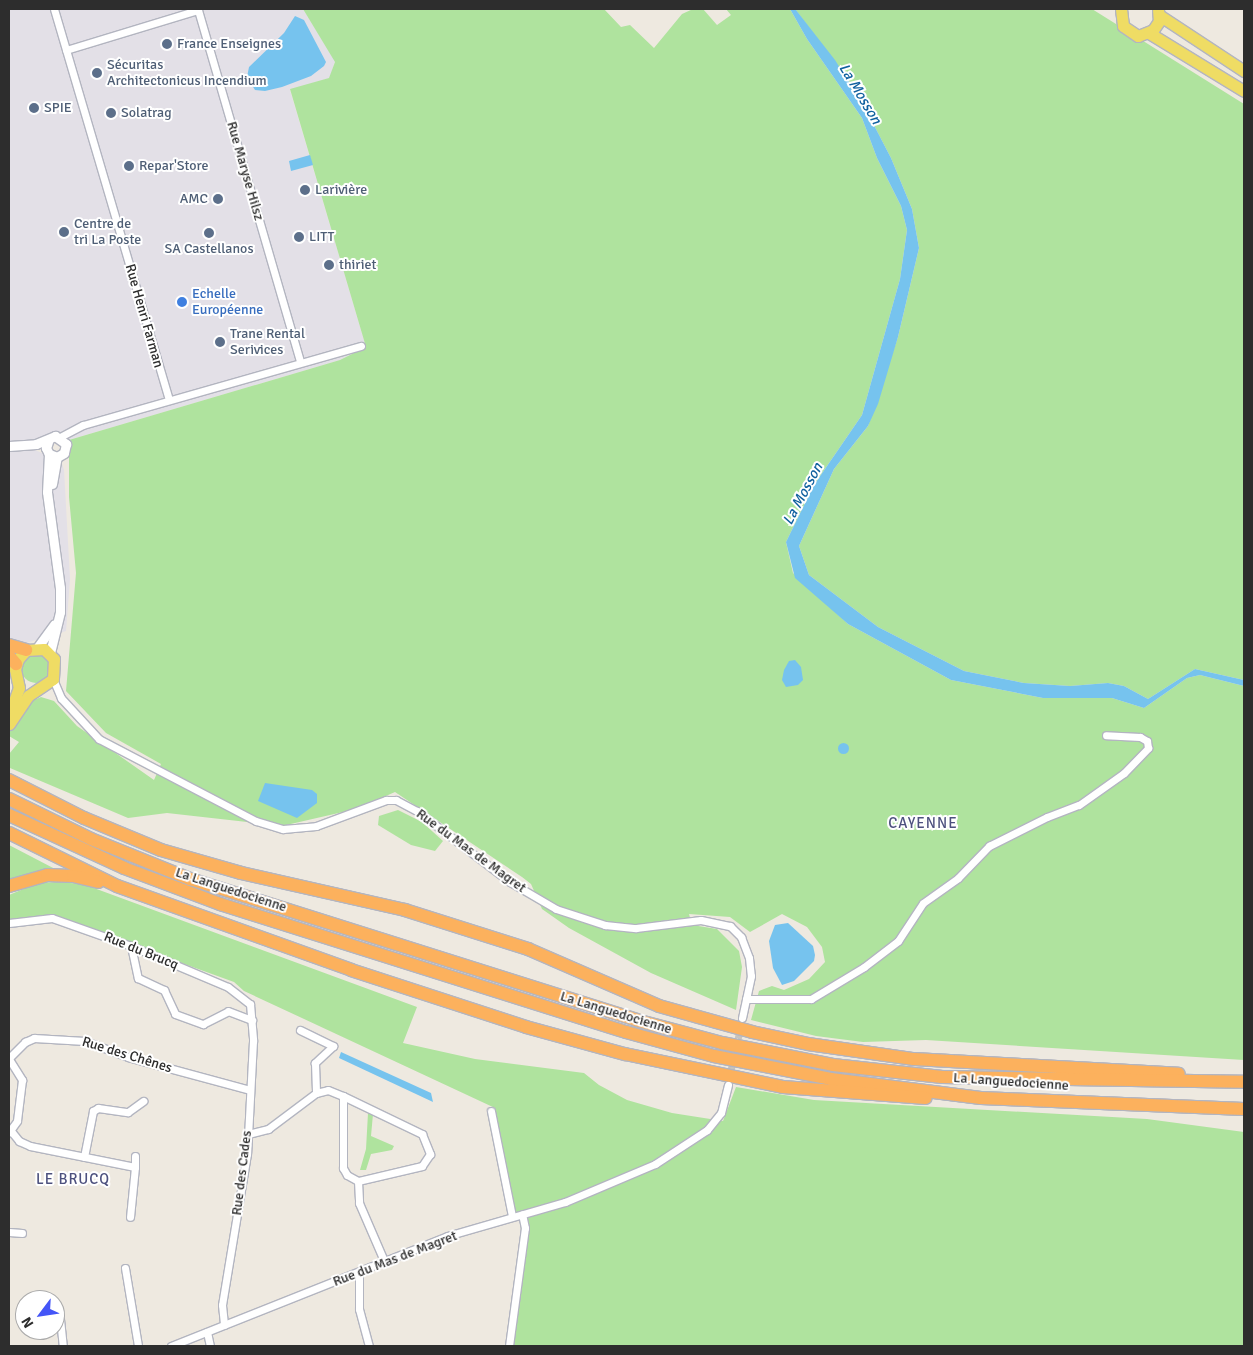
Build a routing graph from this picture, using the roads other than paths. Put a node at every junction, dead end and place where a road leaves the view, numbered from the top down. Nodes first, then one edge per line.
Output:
1 (54, 9) edge
2 (1109, 9) edge
3 (198, 10) edge
4 (1159, 12) edge
5 (1121, 13) edge
6 (1149, 34) junction
7 (66, 50) junction
8 (1244, 71) edge
9 (1244, 91) edge
10 (361, 346) dead end
11 (300, 362) junction
12 (169, 399) junction
13 (49, 439) junction
14 (63, 440) junction
15 (9, 446) edge
16 (31, 446) junction
17 (51, 453) junction
18 (56, 623) junction
19 (9, 645) edge
20 (32, 649) junction
21 (50, 653) junction
22 (12, 660) edge
23 (18, 678) junction
24 (53, 679) junction
25 (41, 688) junction
26 (61, 698) junction
27 (9, 715) edge
28 (9, 724) edge
29 (1106, 735) dead end
30 (9, 775) edge
31 (9, 780) edge
32 (9, 799) edge
33 (49, 802) junction
34 (9, 815) edge
35 (9, 833) edge
36 (9, 886) edge
37 (118, 886) junction
38 (9, 923) edge
39 (131, 946) junction
40 (746, 999) junction
41 (742, 1018) tunnel mouth
42 (252, 1020) junction
43 (300, 1030) dead end
44 (9, 1058) edge
45 (1240, 1082) edge
46 (728, 1085) tunnel mouth
47 (250, 1090) junction
48 (316, 1093) junction
49 (343, 1096) junction
50 (981, 1098) junction
51 (143, 1101) dead end
52 (1244, 1109) edge
53 (491, 1112) dead end
54 (10, 1131) edge
55 (248, 1134) junction
56 (136, 1156) dead end
57 (84, 1157) junction
58 (135, 1167) junction
59 (358, 1181) junction
60 (522, 1214) junction
61 (512, 1216) junction
62 (130, 1217) dead end
63 (9, 1232) edge
64 (22, 1233) dead end
65 (385, 1263) junction
66 (125, 1268) dead end
67 (359, 1272) junction
68 (224, 1324) junction
69 (206, 1332) junction
70 (138, 1346) edge
71 (171, 1346) edge
72 (210, 1346) edge
73 (369, 1346) edge
74 (509, 1346) edge

1 - 7 street, Rue Henri Farman
2 - 5 main road
3 - 7 street
3 - 11 street, Rue Maryse Hilsz
4 - 6 main road
4 - 8 main road
5 - 6 main road
6 - 9 main road
7 - 12 street, Rue Henri Farman
10 - 11 street
11 - 12 street
12 - 14 street
13 - 14 street
13 - 16 street
13 - 17 street
14 - 17 street
15 - 16 street
16 - 17 street
17 - 18 street
18 - 20 street
18 - 21 street
19 - 20 highway
20 - 21 main road
20 - 22 main road
21 - 24 main road
22 - 23 main road
23 - 25 main road
23 - 27 main road
24 - 25 main road
24 - 26 street, Rue du Mas de Magret
25 - 26 street, Rue du Mas de Magret
25 - 28 main road
26 - 40 street, Rue du Mas de Magret
29 - 40 street
30 - 33 highway
31 - 33 highway
32 - 45 highway, La Languedocienne
33 - 45 highway
34 - 50 highway, La Languedocienne
35 - 37 highway
36 - 37 highway
37 - 50 highway
38 - 39 street, Rue du Brucq
39 - 42 street, Rue du Brucq
39 - 42 street
40 - 41 street, Rue du Mas de Magret
42 - 47 street, Rue des Cades
43 - 48 street
44 - 47 street, Rue des Chênes
44 - 54 street
46 - 60 street, Rue du Mas de Magret
47 - 55 street, Rue des Cades
48 - 49 street
48 - 55 street
49 - 59 street
49 - 59 street
50 - 52 highway, La Languedocienne
51 - 57 street
53 - 61 street
54 - 57 street
55 - 68 street, Rue des Cades
56 - 58 street
57 - 58 street
58 - 62 street
59 - 65 street
60 - 61 street, Rue du Mas de Magret
60 - 74 street
61 - 65 street, Rue du Mas de Magret
63 - 64 street
65 - 67 street, Rue du Mas de Magret
66 - 70 street
67 - 68 street, Rue du Mas de Magret
67 - 73 street
68 - 69 street, Rue du Mas de Magret
69 - 71 street, Rue du Mas de Magret
69 - 72 street

